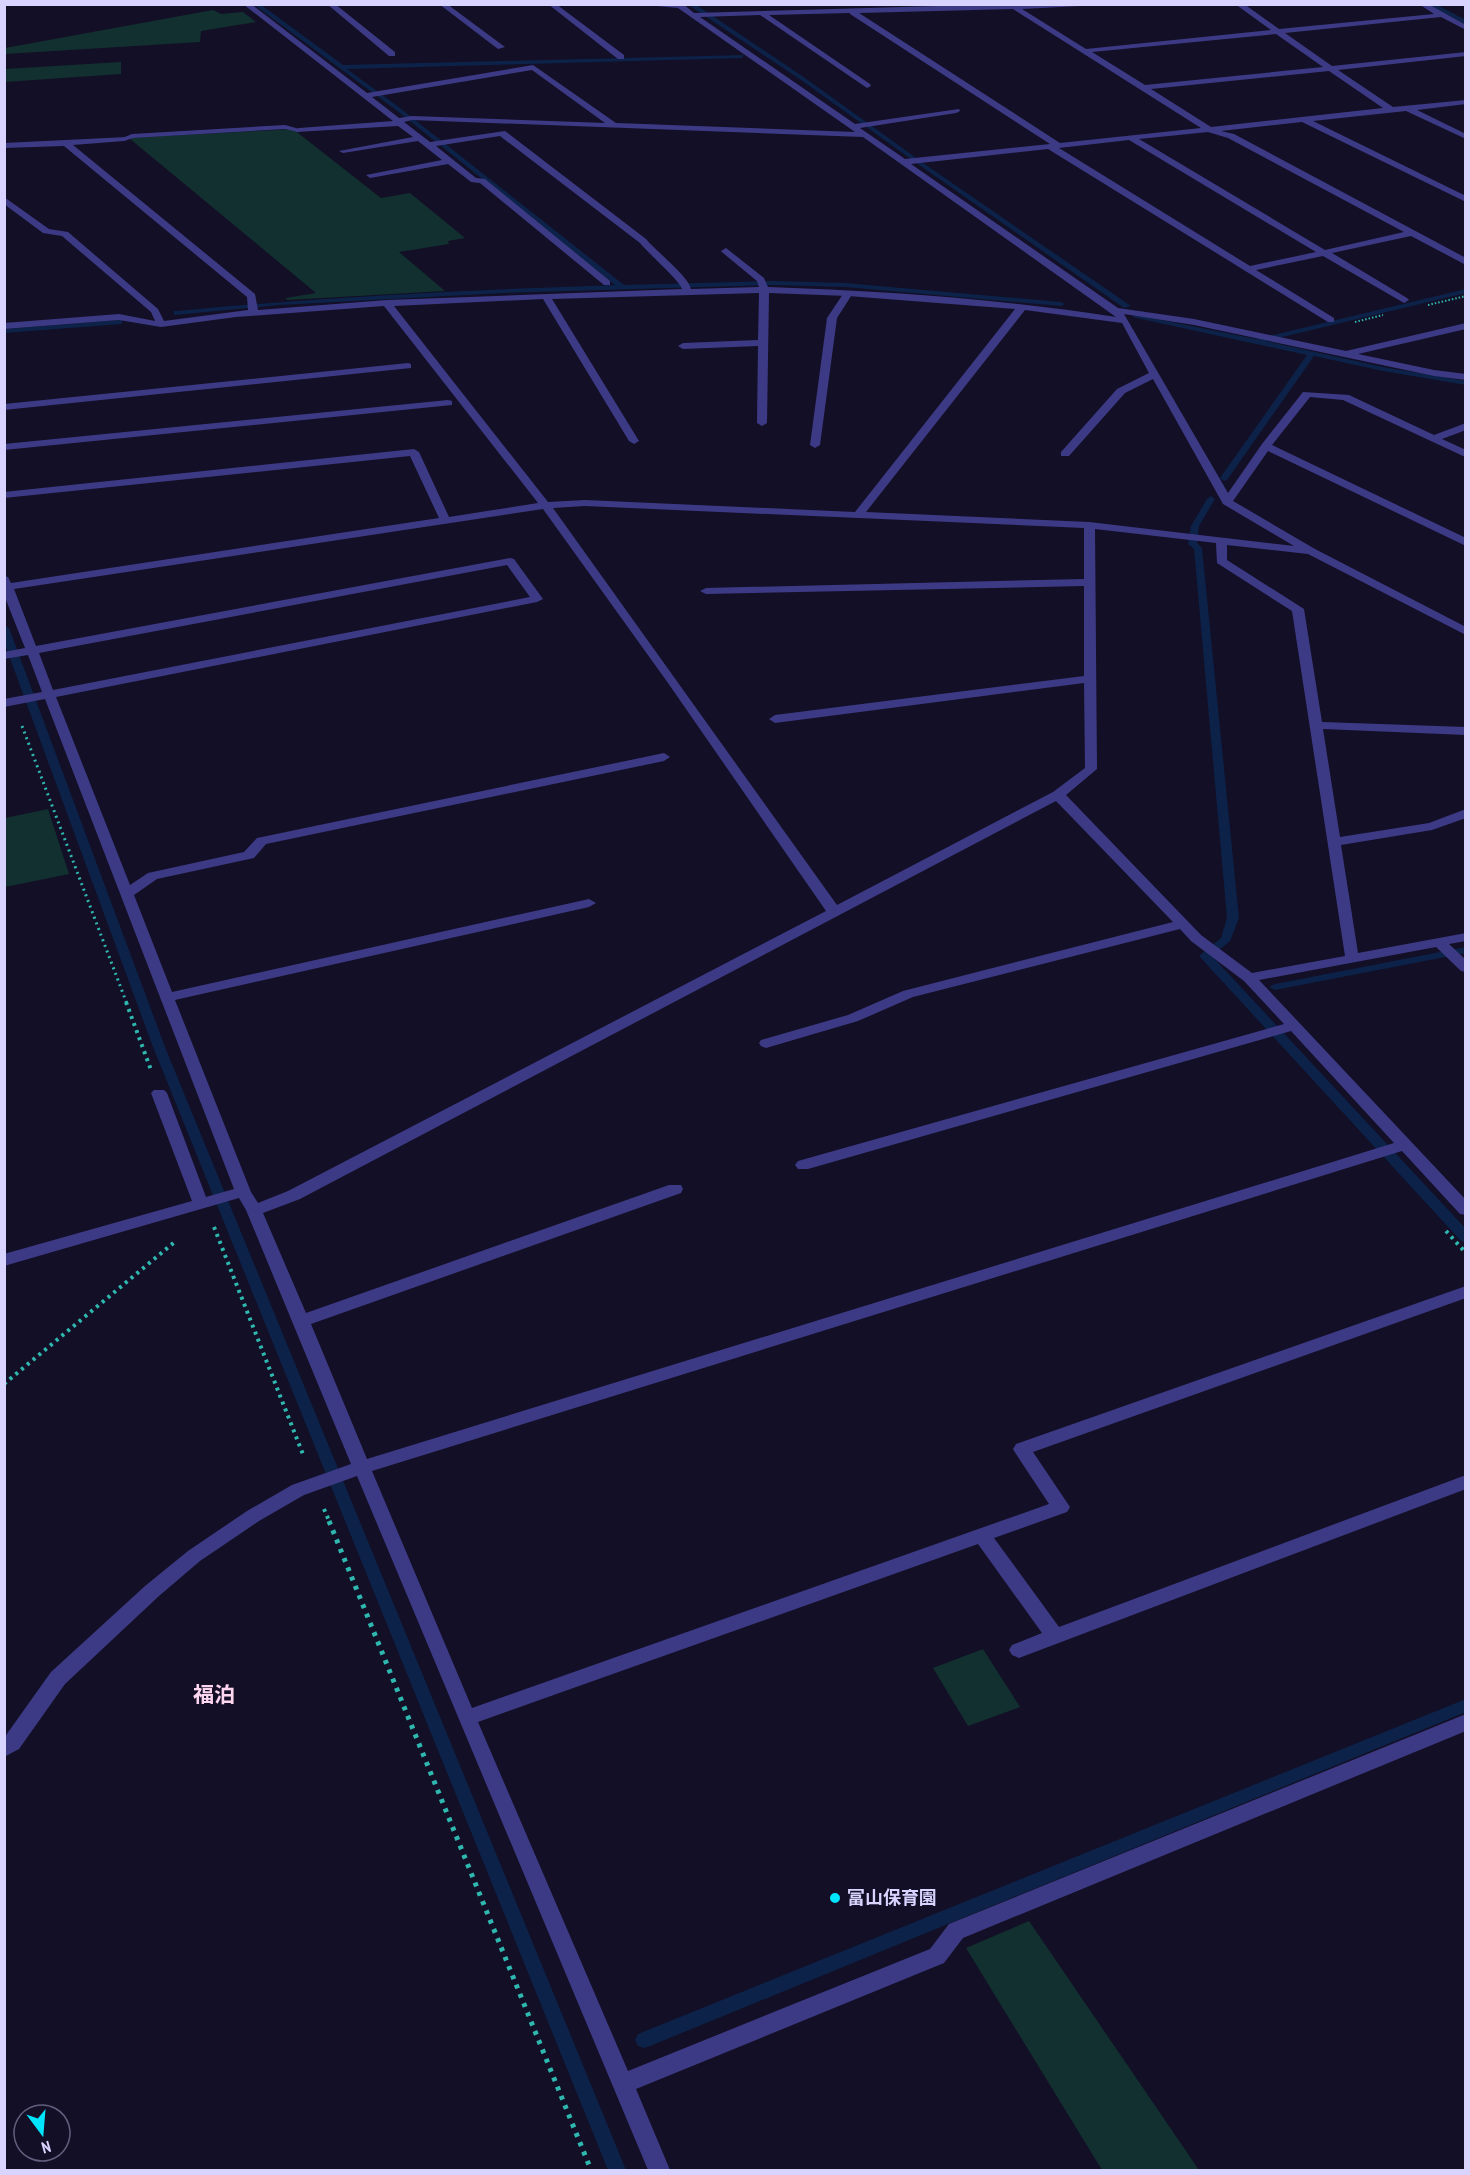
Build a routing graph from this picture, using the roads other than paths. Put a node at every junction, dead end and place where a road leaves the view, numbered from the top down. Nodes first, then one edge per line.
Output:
1 (246, 4) edge
2 (330, 4) edge
3 (442, 4) edge
4 (551, 4) edge
5 (638, 4) edge
6 (771, 4) edge
7 (889, 4) edge
8 (1117, 4) edge
9 (1238, 4) edge
10 (1422, 4) edge
11 (677, 5) edge
12 (1012, 6) edge
13 (899, 11) junction
14 (853, 12) junction
15 (761, 13) junction
16 (782, 13) junction
17 (701, 15) junction
18 (1442, 15) junction
19 (1466, 28) edge
20 (1278, 32) junction
21 (501, 47) dead end
22 (1084, 51) junction
23 (392, 54) dead end
24 (1466, 54) edge
25 (621, 57) dead end
26 (1332, 68) junction
27 (867, 86) dead end
28 (1142, 88) junction
29 (369, 95) junction
30 (1466, 102) edge
31 (1407, 108) junction
32 (1391, 110) junction
33 (956, 111) dead end
34 (1305, 119) junction
35 (404, 120) junction
36 (615, 126) junction
37 (860, 130) junction
38 (1210, 130) junction
39 (1466, 137) edge
40 (419, 138) junction
41 (1131, 138) junction
42 (66, 143) junction
43 (437, 144) junction
44 (4, 146) edge
45 (1055, 147) junction
46 (343, 152) dead end
47 (449, 161) junction
48 (912, 161) junction
49 (370, 175) dead end
50 (4, 199) edge
51 (1466, 200) edge
52 (1414, 233) junction
53 (726, 251) dead end
54 (1324, 253) junction
55 (1466, 262) edge
56 (1248, 269) junction
57 (607, 283) dead end
58 (763, 286) junction
59 (686, 288) junction
60 (848, 293) junction
61 (546, 296) junction
62 (1404, 300) dead end
63 (387, 303) junction
64 (1022, 307) junction
65 (1115, 310) junction
66 (253, 311) junction
67 (1331, 320) dead end
68 (1125, 321) junction
69 (161, 324) junction
70 (4, 326) edge
71 (1466, 326) edge
72 (764, 343) junction
73 (683, 346) dead end
74 (1345, 355) junction
75 (408, 366) dead end
76 (1466, 366) edge
77 (1434, 373) junction
78 (1155, 374) junction
79 (1466, 377) edge
80 (448, 403) dead end
81 (4, 407) edge
82 (762, 423) dead end
83 (1466, 426) edge
84 (1433, 439) junction
85 (634, 441) dead end
86 (815, 446) dead end
87 (1266, 446) junction
88 (4, 447) edge
89 (1463, 453) dead end
90 (1065, 454) dead end
91 (4, 495) edge
92 (1227, 502) junction
93 (548, 505) junction
94 (858, 515) junction
95 (446, 521) junction
96 (1089, 525) junction
97 (1222, 541) junction
98 (1466, 543) edge
99 (1311, 551) junction
100 (1090, 582) junction
101 (6, 583) edge
102 (706, 591) dead end
103 (1466, 616) edge
104 (1446, 622) junction
105 (1466, 632) edge
106 (27, 652) junction
107 (4, 656) edge
108 (1090, 679) junction
109 (44, 696) junction
110 (12, 702) edge
111 (775, 719) dead end
112 (1316, 725) junction
113 (1466, 731) edge
114 (664, 757) dead end
115 (1058, 795) junction
116 (1466, 813) edge
117 (1335, 842) junction
118 (126, 894) junction
119 (589, 903) dead end
120 (835, 914) junction
121 (1183, 924) junction
122 (1466, 937) edge
123 (1447, 950) junction
124 (1353, 957) junction
125 (1466, 968) edge
126 (1249, 978) junction
127 (166, 998) junction
128 (1282, 1029) junction
129 (766, 1043) dead end
130 (159, 1093) road end
131 (1394, 1149) junction
132 (803, 1165) dead end
133 (675, 1189) dead end
134 (236, 1194) junction
135 (205, 1202) junction
136 (254, 1210) junction
137 (1466, 1210) edge
138 (4, 1260) edge
139 (1466, 1292) edge
140 (301, 1321) junction
141 (362, 1467) junction
142 (1466, 1482) edge
143 (982, 1535) junction
144 (1055, 1636) junction
145 (1019, 1650) dead end
146 (466, 1718) junction
147 (1466, 1722) edge
148 (4, 1749) edge
149 (622, 2084) junction
150 (659, 2170) edge

1 - 29 street
2 - 23 street
3 - 21 street
4 - 25 street
5 - 11 street
6 - 16 street
7 - 13 street
8 - 12 street
9 - 20 street
10 - 18 street
11 - 17 street
12 - 13 street
12 - 22 street
13 - 14 street
14 - 16 street
14 - 45 street
15 - 16 street
15 - 17 street
15 - 27 street
17 - 37 street
18 - 19 street
18 - 20 street
20 - 22 street
20 - 26 street
22 - 28 street
24 - 26 street
26 - 28 street
26 - 32 street
28 - 38 street
29 - 35 street
29 - 36 street
30 - 31 street
31 - 32 street
31 - 39 street
32 - 34 street
33 - 37 street
34 - 38 street
34 - 51 street
35 - 36 street
35 - 40 street
35 - 42 street
36 - 37 street
37 - 48 street
38 - 41 street
38 - 52 street
40 - 43 street
40 - 46 street
41 - 45 street
41 - 54 street
42 - 44 street
42 - 66 street
43 - 47 street
43 - 59 street
45 - 48 street
45 - 56 street
47 - 49 street
47 - 57 street
48 - 65 street
50 - 69 street
52 - 54 street
52 - 55 street
53 - 58 street
54 - 56 street
54 - 62 street
56 - 67 street
58 - 59 street
58 - 60 street
58 - 72 street
59 - 61 street
60 - 64 street
60 - 86 street
61 - 63 street
61 - 85 street
63 - 66 street
63 - 93 street
64 - 68 street
64 - 94 street
65 - 68 street
65 - 74 street
66 - 69 street
68 - 78 street
69 - 70 street
71 - 74 street
72 - 73 street
72 - 82 street
74 - 77 street
75 - 81 street
76 - 77 street
77 - 79 street
78 - 90 street
78 - 92 street
80 - 88 street
83 - 84 street
84 - 87 street
84 - 89 street
87 - 92 street
87 - 98 street
91 - 95 street
92 - 99 street
93 - 94 street
93 - 95 street
93 - 120 street
94 - 96 street
95 - 101 street
96 - 97 street
96 - 100 street
97 - 99 street
97 - 112 street
99 - 104 street
100 - 102 street
100 - 108 street
101 - 106 street
103 - 104 street
104 - 105 street
106 - 107 street
106 - 109 street
106 - 109 street
108 - 111 street
108 - 115 street
109 - 110 street
109 - 118 street
112 - 113 street
112 - 117 street
114 - 118 street
115 - 120 street
115 - 121 street
116 - 117 street
117 - 124 street
118 - 127 street
119 - 127 street
120 - 136 street
121 - 126 street
121 - 129 street
122 - 123 street
123 - 124 street
123 - 125 street
124 - 126 street
126 - 128 street
127 - 134 street
128 - 131 street
128 - 132 street
130 - 135 street
131 - 137 street
131 - 141 street
133 - 140 street
134 - 135 street
134 - 136 street
135 - 138 street
136 - 140 street
139 - 143 street
140 - 141 street
141 - 146 street
141 - 148 street
142 - 144 street
143 - 144 street
143 - 146 street
144 - 145 street
146 - 149 street
147 - 149 street
149 - 150 street

